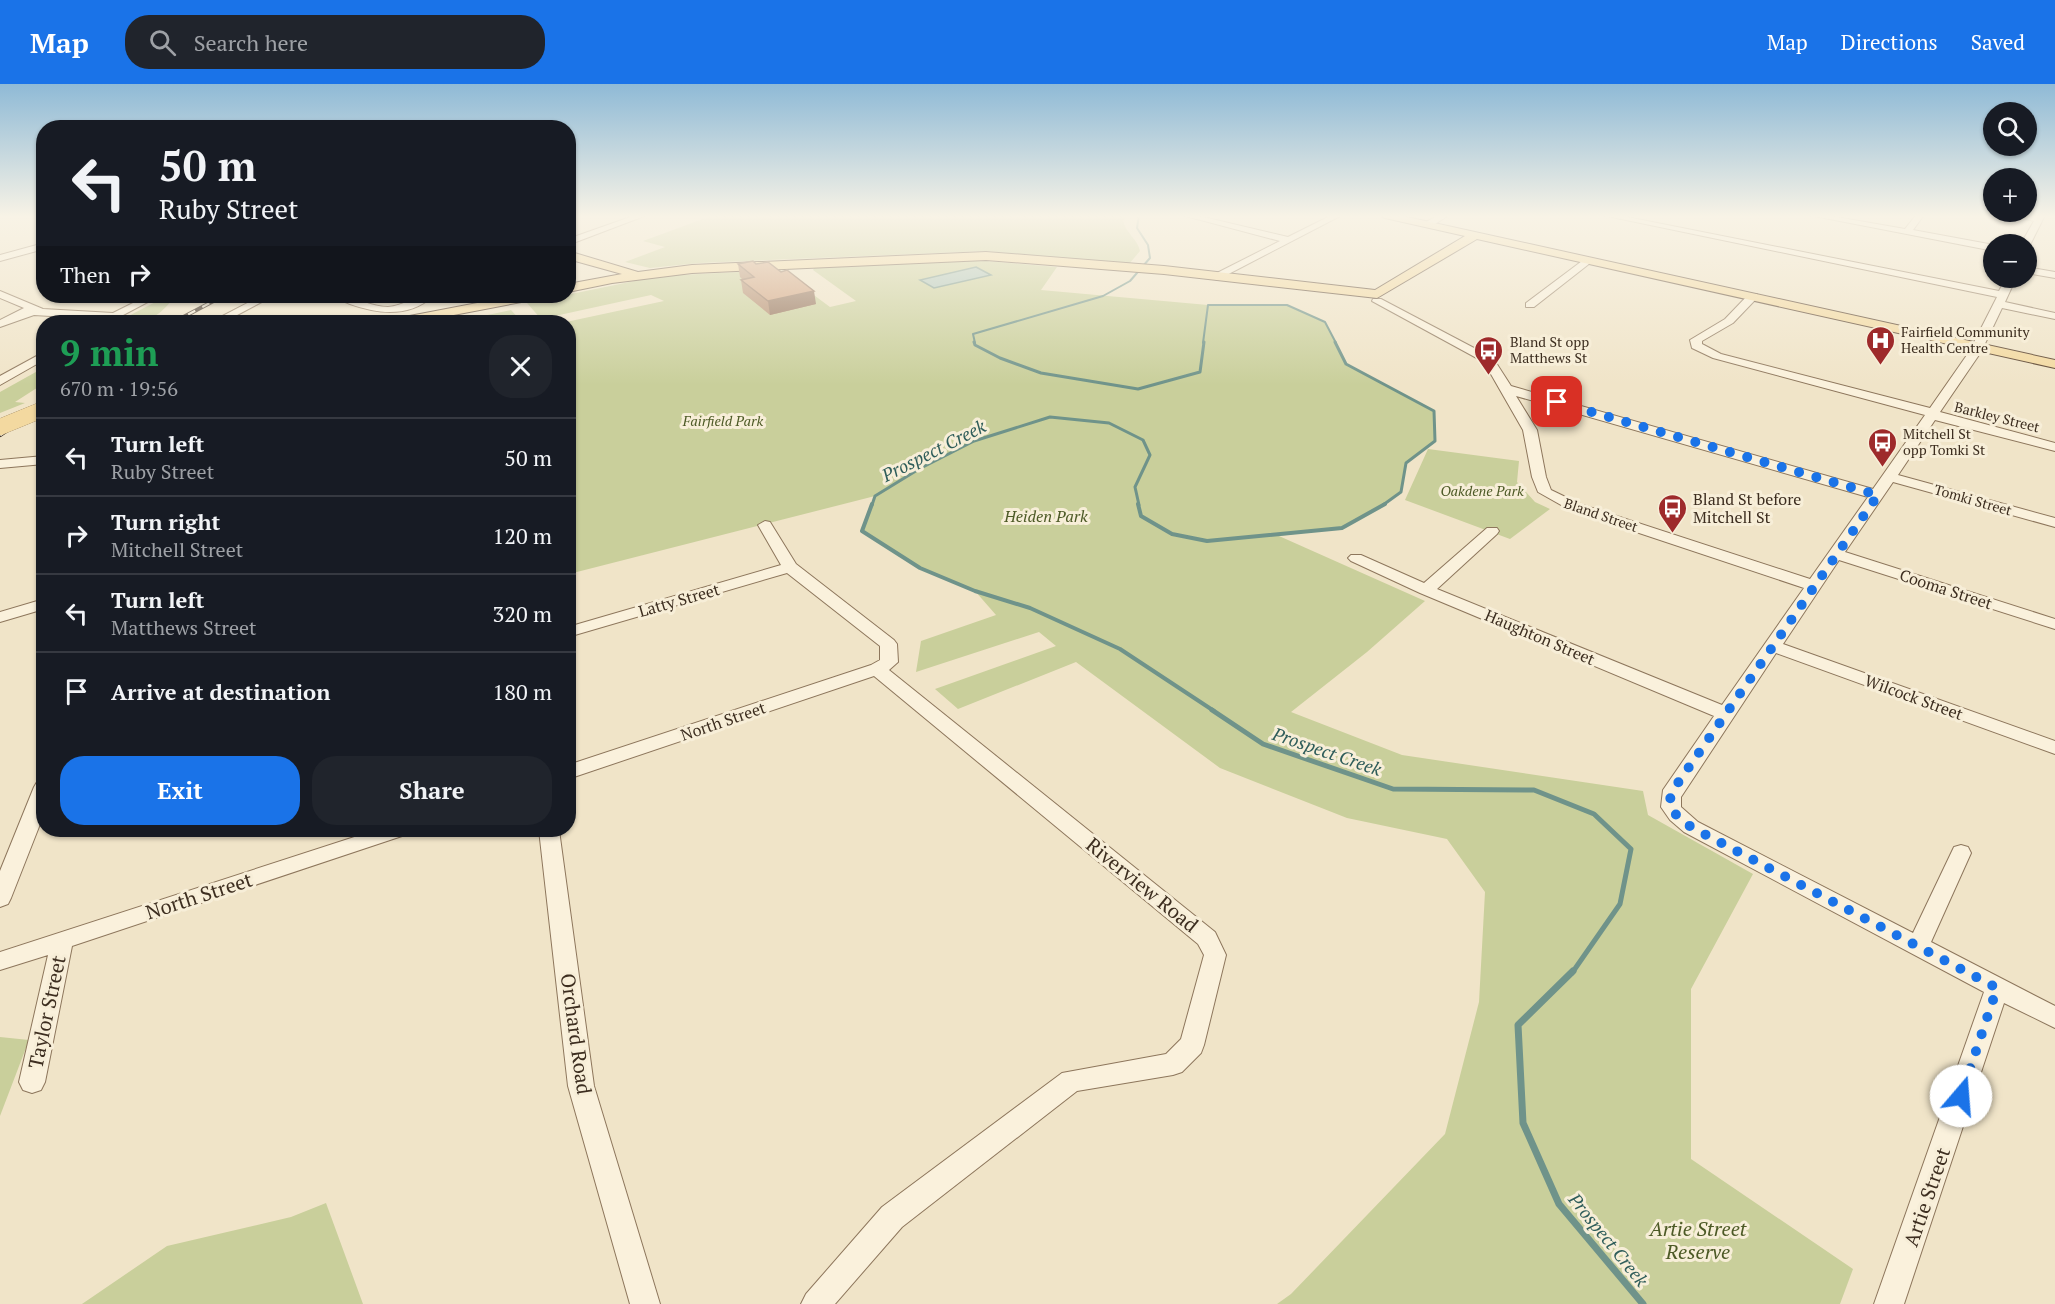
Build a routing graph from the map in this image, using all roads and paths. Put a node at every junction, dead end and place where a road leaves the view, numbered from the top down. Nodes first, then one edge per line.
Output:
1 (629, 272) edge
2 (669, 272) edge
3 (1179, 272) edge
4 (1227, 272) edge
5 (1418, 272) edge
6 (1573, 272) edge
7 (1642, 272) edge
8 (1875, 272) edge
9 (2037, 272) edge
10 (2055, 275) edge
11 (636, 276) junction
12 (1217, 277) junction
13 (576, 288) edge
14 (2006, 288) edge
15 (0, 294) edge
16 (1753, 297) junction
17 (1377, 298) junction
18 (2001, 299) junction
19 (140, 303) edge
20 (254, 303) edge
21 (359, 303) edge
22 (418, 303) edge
23 (499, 303) edge
24 (511, 303) edge
25 (1530, 304) dead end
26 (30, 312) junction
27 (93, 315) edge
28 (116, 315) edge
29 (230, 315) edge
30 (395, 315) edge
31 (400, 315) edge
32 (443, 315) edge
33 (446, 315) edge
34 (2055, 316) edge
35 (0, 324) edge
36 (1978, 347) junction
37 (36, 360) edge
38 (2055, 364) edge
39 (0, 381) edge
40 (1506, 389) junction
41 (36, 407) edge
42 (36, 412) edge
43 (1933, 414) junction
44 (0, 421) edge
45 (0, 427) edge
46 (2055, 447) edge
47 (36, 461) edge
48 (0, 464) edge
49 (1891, 477) junction
50 (1878, 495) junction
51 (2055, 523) edge
52 (765, 525) dead end
53 (1492, 531) dead end
54 (1836, 554) junction
55 (1356, 558) dead end
56 (790, 567) junction
57 (1814, 586) junction
58 (1426, 590) junction
59 (36, 606) edge
60 (0, 617) edge
61 (2055, 624) edge
62 (576, 630) edge
63 (1773, 646) junction
64 (877, 669) junction
65 (1726, 714) junction
66 (2055, 748) edge
67 (576, 769) edge
68 (36, 818) edge
69 (377, 837) edge
70 (550, 837) edge
71 (1961, 853) dead end
72 (0, 898) edge
73 (62, 942) junction
74 (1918, 947) junction
75 (0, 961) edge
76 (1997, 988) junction
77 (2055, 1018) edge
78 (32, 1082) dead end
79 (645, 1304) edge
80 (816, 1304) edge
81 (1889, 1304) edge

1 - 11 main road
2 - 11 main road
3 - 12 main road
4 - 12 street
5 - 17 main road
6 - 25 street
7 - 16 main road
8 - 18 street
9 - 10 street
11 - 13 main road
12 - 17 main road
14 - 18 street
15 - 26 street
16 - 36 main road
16 - 43 street, Barkley Street
17 - 40 street, Bland Street
18 - 34 street
18 - 36 street
19 - 28 street
20 - 29 street
21 - 30 street
22 - 31 street
23 - 32 main road
24 - 33 main road
26 - 27 street
26 - 35 street
36 - 38 main road
36 - 43 street
37 - 39 street
40 - 50 street
40 - 57 street, Bland Street
41 - 44 main road
42 - 45 main road, bridge
43 - 46 street, Barkley Street
43 - 49 street
47 - 48 street
49 - 50 street
49 - 51 street, Tomki Street
50 - 54 street
52 - 56 street
53 - 58 street
54 - 57 street
54 - 61 street, Cooma Street
55 - 58 street, Haughton Street
56 - 62 street, Latty Street
56 - 64 street
57 - 63 street
58 - 65 street, Haughton Street
59 - 60 street
63 - 65 street
63 - 66 street, Wilcock Street
64 - 67 street, North Street
64 - 80 street, Riverview Road
65 - 74 street
68 - 72 street
69 - 73 street, North Street
70 - 79 street, Orchard Road
71 - 74 street
73 - 75 street, North Street
73 - 78 street, Taylor Street
74 - 76 street
76 - 77 street
76 - 81 street, Artie Street

